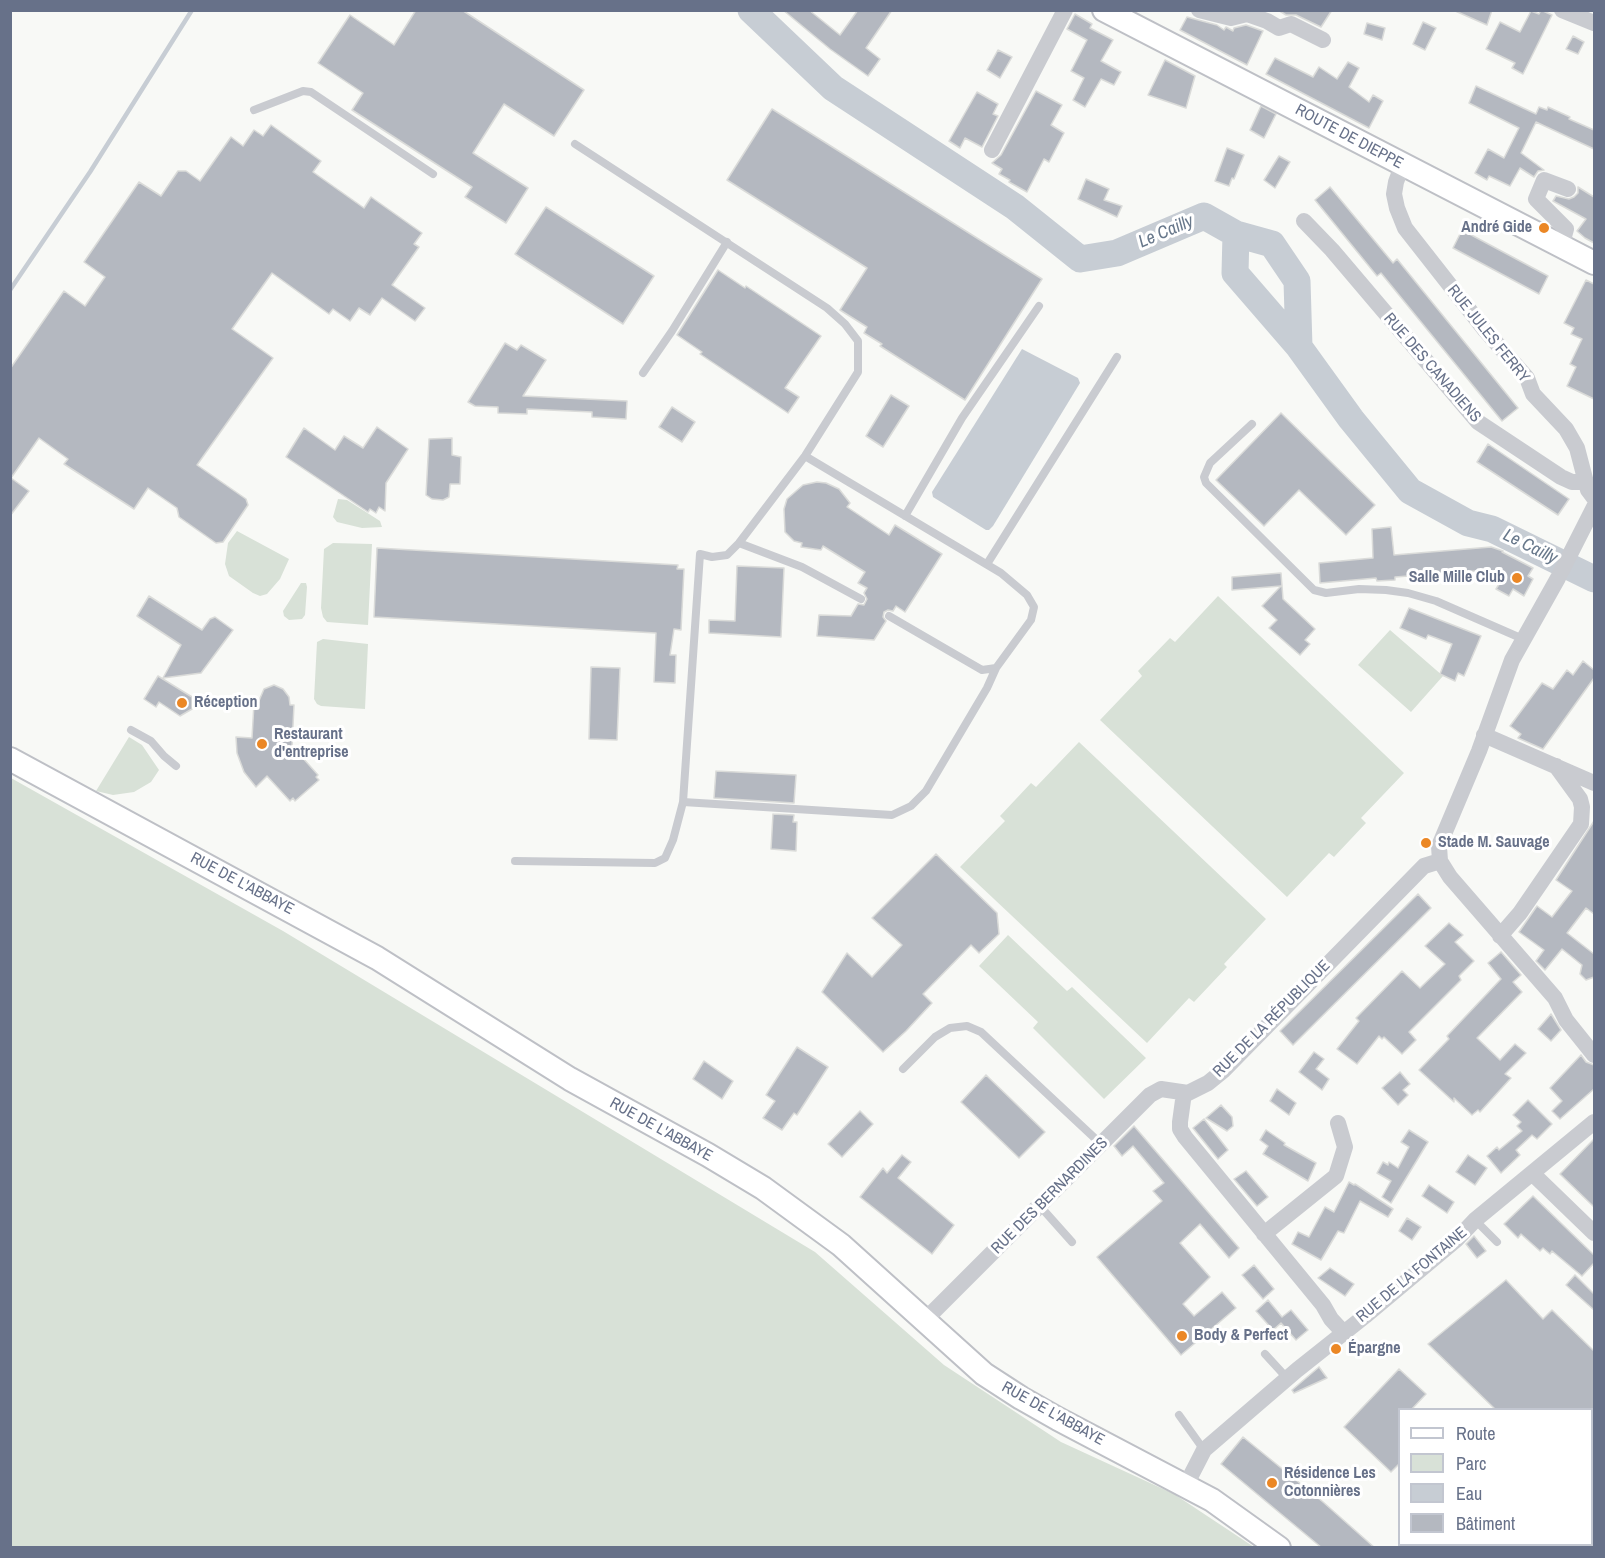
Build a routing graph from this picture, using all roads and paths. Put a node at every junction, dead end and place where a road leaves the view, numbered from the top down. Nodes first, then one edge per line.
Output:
1 (1065, 10) edge
2 (1199, 10) edge
3 (1562, 10) edge
4 (1107, 11) edge
5 (1594, 23) edge
6 (1323, 40) dead end
7 (254, 110) dead end
8 (575, 144) dead end
9 (992, 150) dead end
10 (1402, 166) junction
11 (433, 174) dead end
12 (1568, 189) dead end
13 (1304, 221) dead end
14 (727, 242) junction
15 (1561, 247) junction
16 (1594, 263) edge
17 (1039, 306) dead end
18 (1117, 357) dead end
19 (643, 373) dead end
20 (1252, 424) dead end
21 (805, 456) junction
22 (1585, 482) junction
23 (1594, 498) edge
24 (1594, 507) edge
25 (905, 516) junction
26 (739, 543) junction
27 (987, 564) junction
28 (861, 599) dead end
29 (889, 616) dead end
30 (1523, 639) junction
31 (996, 668) junction
32 (131, 730) dead end
33 (1484, 735) junction
34 (10, 759) edge
35 (176, 766) dead end
36 (1556, 766) junction
37 (1594, 783) edge
38 (683, 802) junction
39 (515, 861) dead end
40 (1440, 861) junction
41 (1500, 936) junction
42 (1594, 1055) edge
43 (903, 1069) dead end
44 (1184, 1092) junction
45 (1594, 1122) edge
46 (1338, 1123) dead end
47 (1101, 1144) junction
48 (1533, 1174) junction
49 (1039, 1205) junction
50 (1475, 1220) junction
51 (1594, 1233) edge
52 (1264, 1234) junction
53 (1072, 1242) dead end
54 (1497, 1242) dead end
55 (924, 1321) junction
56 (1342, 1332) junction
57 (1265, 1354) dead end
58 (1287, 1378) junction
59 (1179, 1414) dead end
60 (1204, 1450) junction
61 (1186, 1485) junction
62 (1279, 1548) edge

1 - 9 street
2 - 6 street
3 - 5 street
4 - 10 street, ROUTE DE DIEPPE
7 - 11 lane
8 - 14 lane
10 - 15 street, ROUTE DE DIEPPE
10 - 22 street, RUE JULES FERRY
12 - 15 street
13 - 22 street, RUE DES CANADIENS
14 - 19 lane
14 - 21 lane
15 - 16 street, ROUTE DE DIEPPE
17 - 25 lane
18 - 27 lane
20 - 30 lane
21 - 25 lane
21 - 26 lane
22 - 23 street, RUE JULES FERRY
24 - 30 street
25 - 27 lane
26 - 28 lane
26 - 38 lane
27 - 31 lane
29 - 31 lane
30 - 33 street
31 - 38 lane
32 - 35 lane
33 - 36 street
33 - 40 street
34 - 55 street, RUE DE L'ABBAYE
36 - 37 street
36 - 41 street
38 - 39 lane
40 - 41 street
40 - 44 street, RUE DE LA RÉPUBLIQUE
41 - 42 street
43 - 47 lane
44 - 47 street, RUE DES BERNARDINES
44 - 52 street
45 - 48 street, RUE DE LA FONTAINE
46 - 52 street
47 - 49 street, RUE DES BERNARDINES
48 - 50 street, RUE DE LA FONTAINE
48 - 51 street
49 - 53 lane
49 - 55 street, RUE DES BERNARDINES
50 - 54 lane
50 - 56 street, RUE DE LA FONTAINE
52 - 56 street
55 - 61 street, RUE DE L'ABBAYE
56 - 58 street, RUE DE LA FONTAINE
57 - 58 lane
58 - 60 street, RUE DE LA FONTAINE
59 - 60 lane
60 - 61 street, RUE DE LA FONTAINE
61 - 62 street, RUE DE L'ABBAYE

